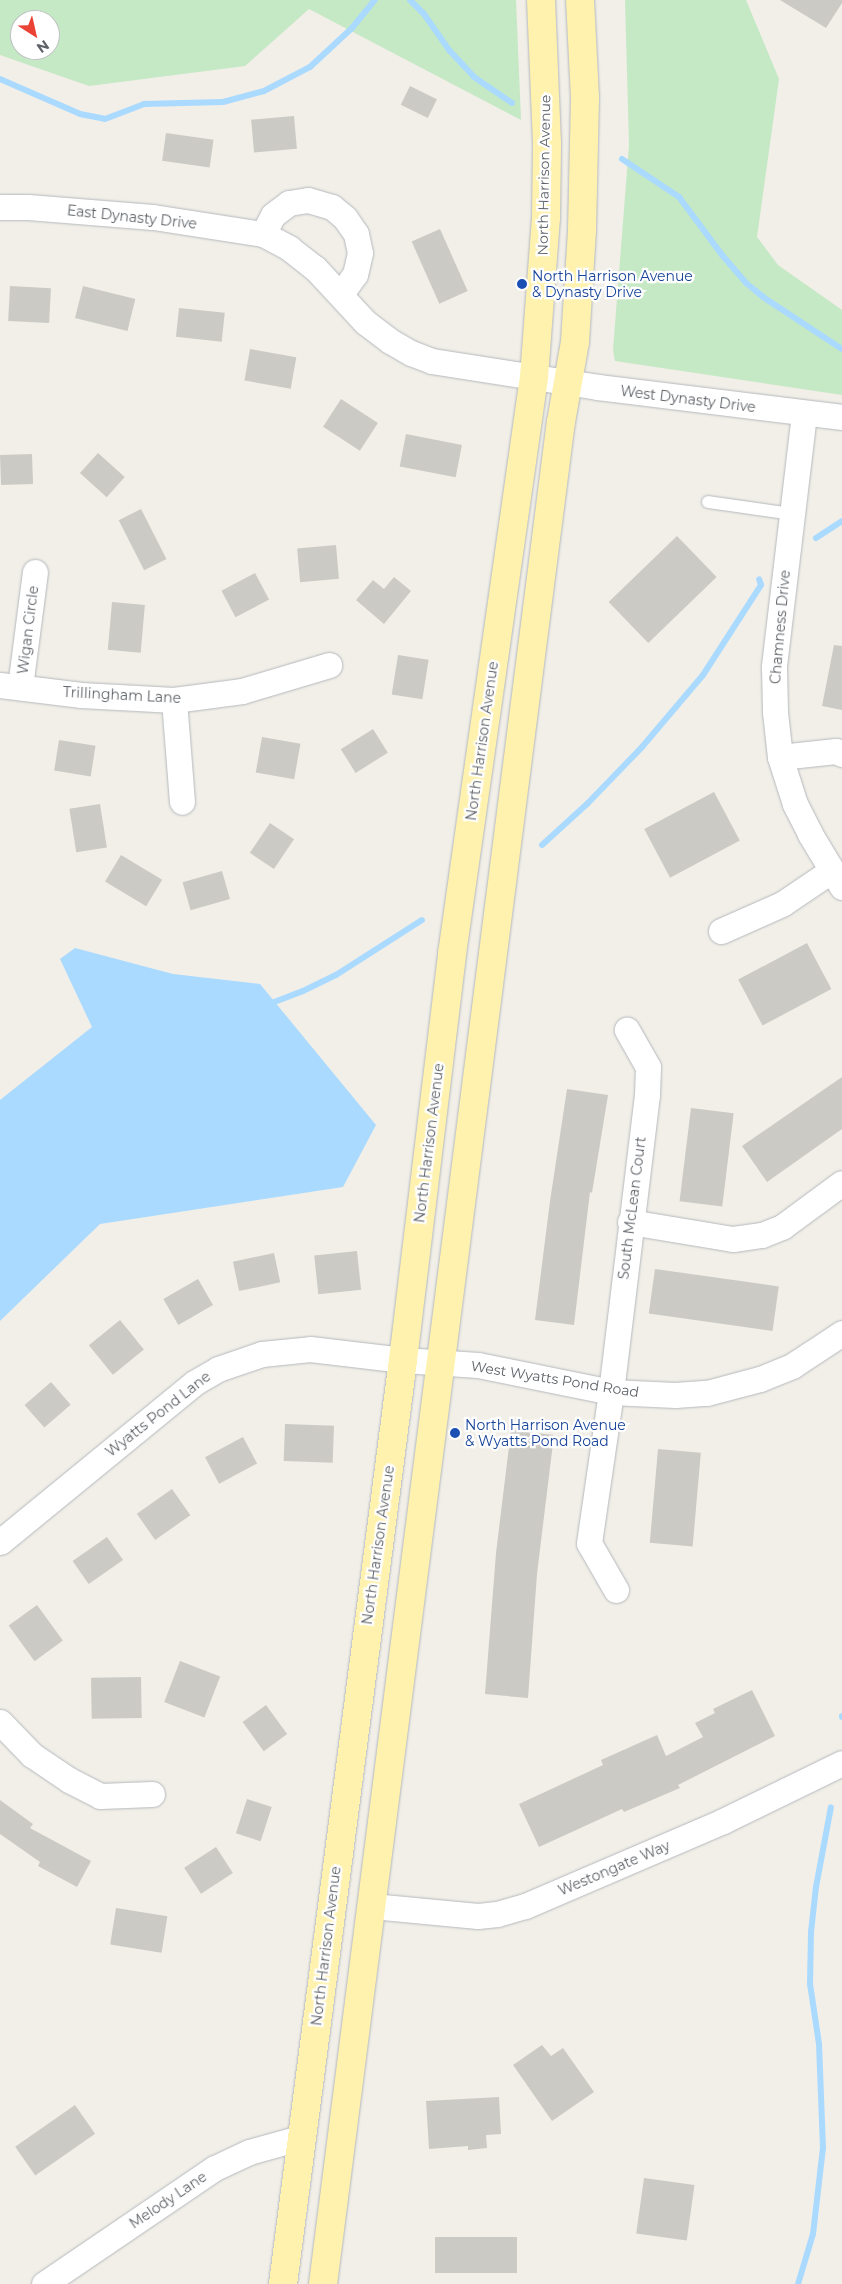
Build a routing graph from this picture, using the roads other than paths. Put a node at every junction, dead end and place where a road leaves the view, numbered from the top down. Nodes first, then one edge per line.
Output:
1 (541, 0) edge
2 (580, 0) edge
3 (0, 206) edge
4 (263, 234) junction
5 (341, 294) junction
6 (534, 377) junction
7 (568, 382) junction
8 (804, 414) junction
9 (842, 417) edge
10 (708, 502) dead end
11 (792, 514) junction
12 (35, 572) dead end
13 (329, 665) dead end
14 (10, 686) edge
15 (174, 700) junction
16 (842, 754) edge
17 (780, 757) junction
18 (182, 802) dead end
19 (837, 879) edge
20 (721, 931) dead end
21 (627, 1030) dead end
22 (842, 1183) edge
23 (630, 1222) junction
24 (842, 1333) edge
25 (403, 1360) junction
26 (442, 1363) junction
27 (611, 1392) junction
28 (0, 1542) edge
29 (616, 1590) dead end
30 (0, 1722) edge
31 (842, 1763) edge
32 (152, 1794) dead end
33 (372, 1906) junction
34 (303, 2137) junction
35 (44, 2284) edge
36 (283, 2284) edge
37 (323, 2284) edge

1 - 6 main road, North Harrison Avenue
2 - 7 main road
3 - 4 street, East Dynasty Drive
4 - 5 street, East Dynasty Drive
4 - 5 street
5 - 6 street, East Dynasty Drive
6 - 7 street, West Dynasty Drive
6 - 25 main road, North Harrison Avenue
7 - 8 street, West Dynasty Drive
7 - 26 main road
8 - 9 street, West Dynasty Drive
8 - 11 street, Chamness Drive
10 - 11 lane
11 - 17 street, Chamness Drive
12 - 14 street, Wigan Circle
13 - 15 street, Trillingham Lane
14 - 15 street, Trillingham Lane
15 - 18 street
16 - 17 street
17 - 19 street, Chamness Drive
19 - 20 street
21 - 23 street, South McLean Court
22 - 23 street
23 - 27 street, South McLean Court
24 - 27 street, West Wyatts Pond Road
25 - 26 street, West Wyatts Pond Road
25 - 28 street, Wyatts Pond Lane
25 - 34 main road, North Harrison Avenue
26 - 27 street, West Wyatts Pond Road
26 - 33 main road
27 - 29 street, South McLean Court
30 - 32 street
31 - 33 street, Westongate Way
33 - 37 main road
34 - 35 street, Melody Lane
34 - 36 main road, North Harrison Avenue

